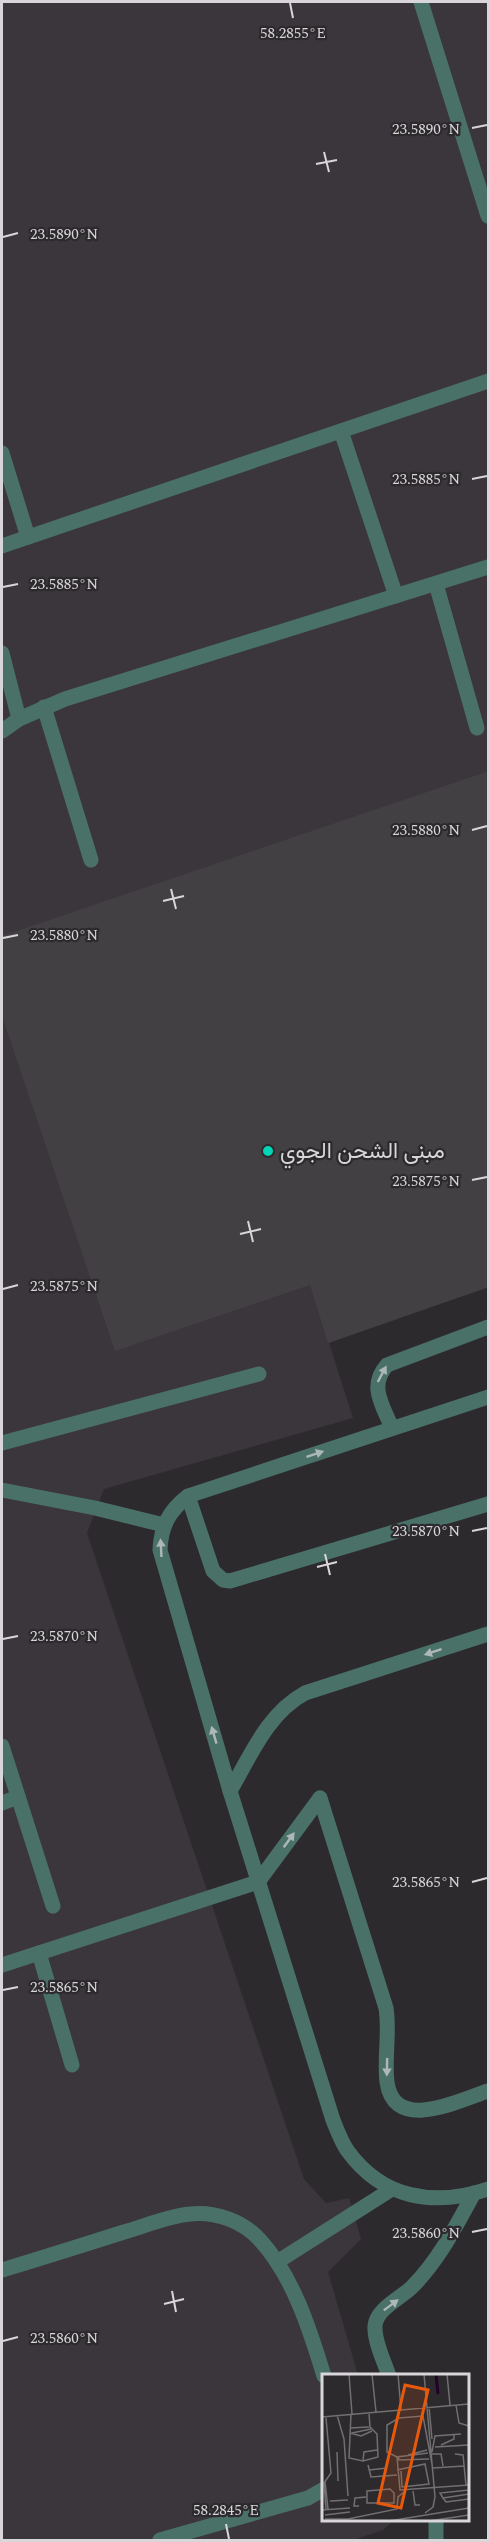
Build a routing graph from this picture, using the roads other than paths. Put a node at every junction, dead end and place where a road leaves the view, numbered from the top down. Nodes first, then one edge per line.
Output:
1 (421, 2) edge
2 (489, 216) edge
3 (489, 381) edge
4 (341, 431) junction
5 (2, 453) edge
6 (28, 537) junction
7 (2, 546) edge
8 (489, 567) edge
9 (436, 584) junction
10 (396, 596) junction
11 (2, 653) edge
12 (44, 707) junction
13 (20, 719) junction
14 (477, 728) dead end
15 (2, 732) edge
16 (91, 860) dead end
17 (489, 1327) edge
18 (259, 1374) dead end
19 (489, 1396) edge
20 (392, 1428) junction
21 (2, 1443) edge
22 (2, 1490) edge
23 (188, 1496) junction
24 (489, 1504) edge
25 (164, 1525) junction
26 (489, 1634) edge
27 (2, 1746) edge
28 (230, 1791) junction
29 (18, 1797) junction
30 (2, 1803) edge
31 (258, 1882) junction
32 (53, 1906) dead end
33 (39, 1953) junction
34 (2, 1965) edge
35 (72, 2066) dead end
36 (489, 2091) edge
37 (392, 2189) junction
38 (481, 2191) edge
39 (278, 2262) junction
40 (2, 2270) edge
41 (323, 2374) edge
42 (388, 2374) edge
43 (322, 2490) edge
44 (436, 2521) edge
45 (160, 2541) edge
46 (436, 2541) edge

1 - 2 lane
3 - 4 lane
4 - 6 lane
4 - 10 lane
5 - 6 lane
6 - 7 lane
8 - 9 lane
9 - 10 lane
9 - 14 lane
10 - 12 lane
11 - 13 lane
12 - 13 lane
12 - 16 lane
13 - 15 lane
20 -> 17 lane
18 - 21 lane
19 - 20 lane
23 -> 20 lane
22 - 25 lane
23 - 24 lane
23 - 25 lane
28 -> 25 lane
26 -> 28 lane
27 - 29 lane
28 - 31 lane
29 - 30 lane
29 - 32 lane
31 - 33 lane
31 -> 36 lane
31 - 37 lane
33 - 34 lane
33 - 35 lane
37 - 38 lane
37 - 39 lane
42 -> 38 lane
39 - 40 lane
39 - 41 lane
43 - 45 lane
44 - 46 lane

